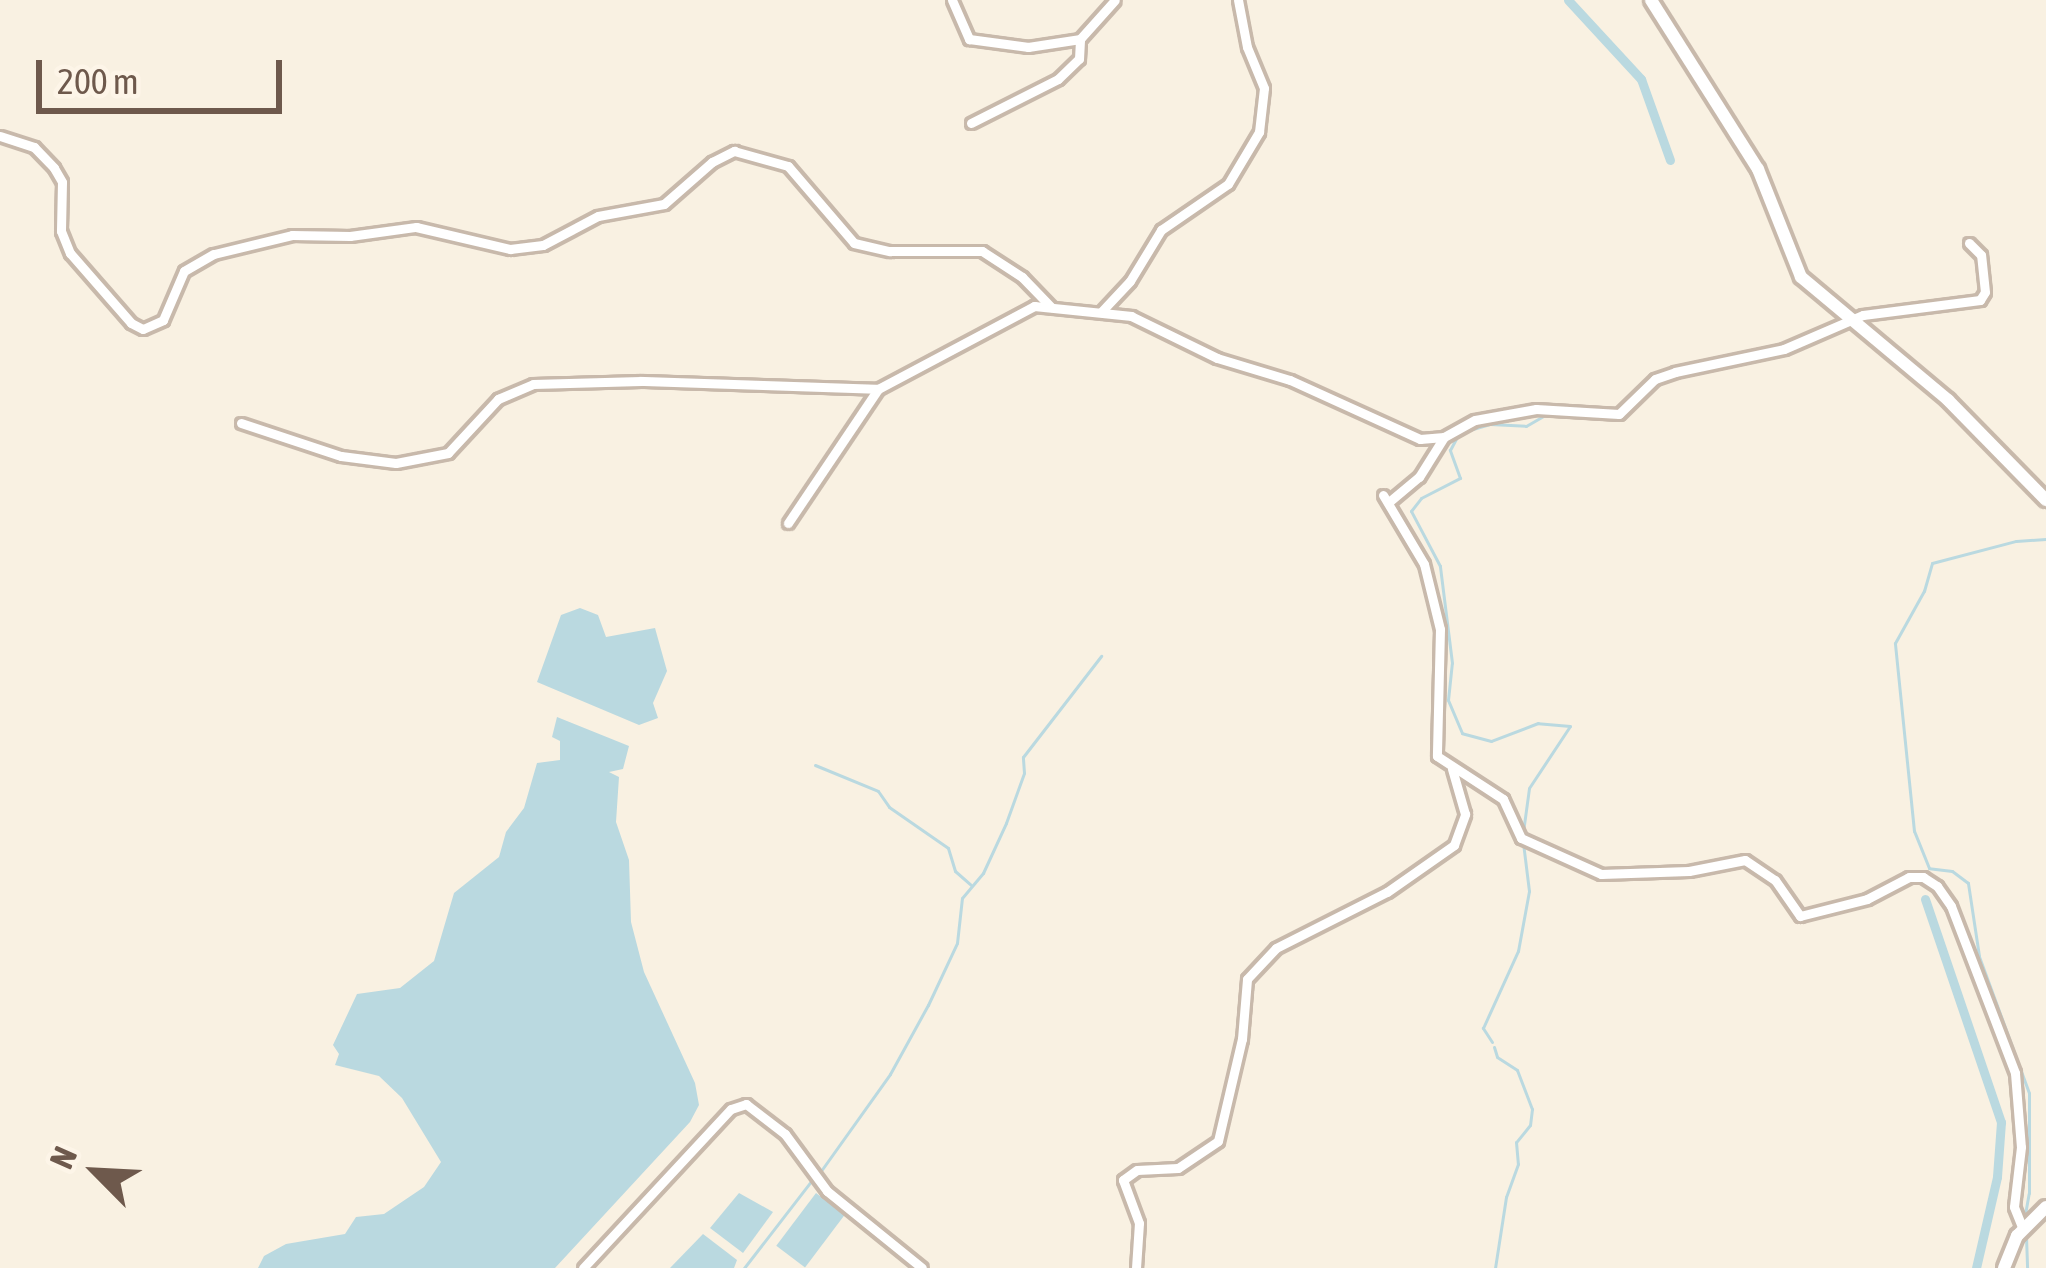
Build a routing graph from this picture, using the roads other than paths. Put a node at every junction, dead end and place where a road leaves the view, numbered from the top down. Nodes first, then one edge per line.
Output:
1 (952, 0) edge
2 (1115, 0) edge
3 (1238, 0) edge
4 (1651, 0) edge
5 (1080, 39) junction
6 (971, 123) dead end
7 (0, 136) edge
8 (1969, 243) dead end
9 (1051, 307) junction
10 (1101, 312) junction
11 (1856, 320) junction
12 (878, 389) junction
13 (241, 423) dead end
14 (1444, 437) junction
15 (2046, 500) edge
16 (788, 523) dead end
17 (1451, 768) junction
18 (2046, 1207) edge
19 (2023, 1229) junction
20 (583, 1268) edge
21 (922, 1268) edge
22 (1136, 1268) edge
23 (2004, 1268) edge

1 - 5 street
2 - 5 street
3 - 10 street
4 - 11 street
5 - 6 street
7 - 9 street
8 - 11 street
9 - 10 street
9 - 12 street
10 - 14 street
11 - 14 street
11 - 15 street
12 - 13 street
12 - 16 street
14 - 17 street
17 - 19 street
17 - 22 street
18 - 19 street
19 - 23 street
20 - 21 street

